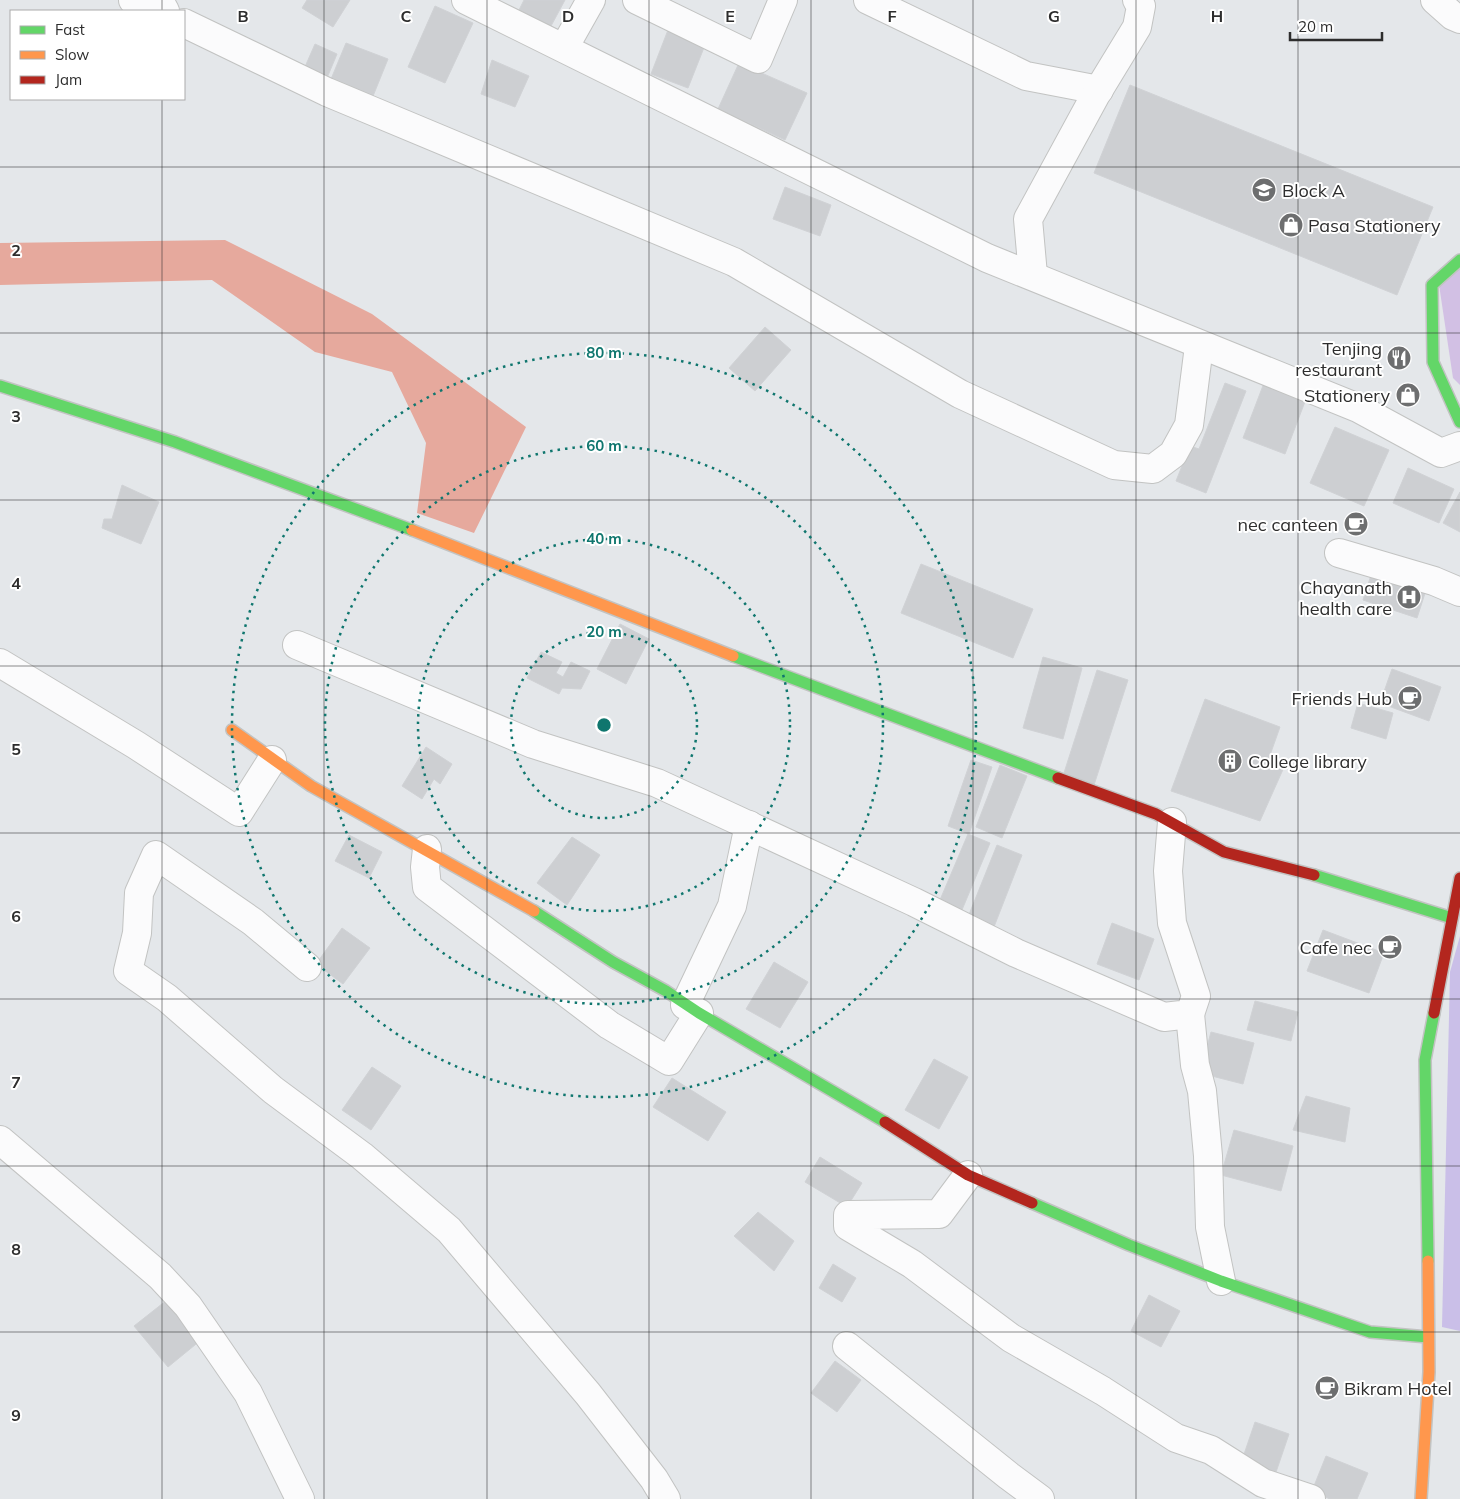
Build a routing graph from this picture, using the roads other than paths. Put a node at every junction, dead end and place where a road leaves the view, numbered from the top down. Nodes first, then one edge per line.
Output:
1 (133, 0) edge
2 (466, 0) edge
3 (591, 0) edge
4 (638, 0) edge
5 (783, 0) edge
6 (868, 0) edge
7 (1435, 0) edge
8 (1139, 2) edge
9 (164, 10) edge
10 (1460, 19) edge
11 (185, 23) edge
12 (564, 48) junction
13 (1100, 90) junction
14 (1460, 260) edge
15 (1033, 275) junction
16 (1199, 346) junction
17 (0, 386) edge
18 (1460, 422) edge
19 (1460, 446) edge
20 (1339, 553) dead end
21 (1460, 592) edge
22 (297, 645) dead end
23 (0, 663) edge
24 (232, 730) dead end
25 (272, 760) junction
26 (1172, 822) junction
27 (749, 825) junction
28 (427, 849) junction
29 (1460, 878) edge
30 (1452, 918) junction
31 (307, 967) dead end
32 (692, 1009) junction
33 (1190, 1014) junction
34 (0, 1140) edge
35 (968, 1175) junction
36 (1220, 1281) junction
37 (1428, 1338) junction
38 (847, 1346) dead end
39 (300, 1499) edge
40 (666, 1499) edge
41 (1040, 1499) edge
42 (1311, 1499) edge
43 (1422, 1499) edge

1 - 9 street
2 - 12 street
3 - 12 street
4 - 5 street
6 - 13 street
7 - 10 street
8 - 13 street
11 - 16 street
12 - 15 street
13 - 15 street
14 - 18 street
15 - 16 street
16 - 19 street
17 - 26 street
20 - 21 street
22 - 27 street
23 - 25 street
24 - 25 street
25 - 28 street
26 - 30 street
26 - 33 street
27 - 32 street
27 - 33 street
28 - 32 street
28 - 32 street
29 - 30 street
30 - 37 street
31 - 40 street
32 - 35 street
33 - 36 street
34 - 39 street
35 - 36 street
35 - 42 street
36 - 37 street
37 - 43 street
38 - 41 street

